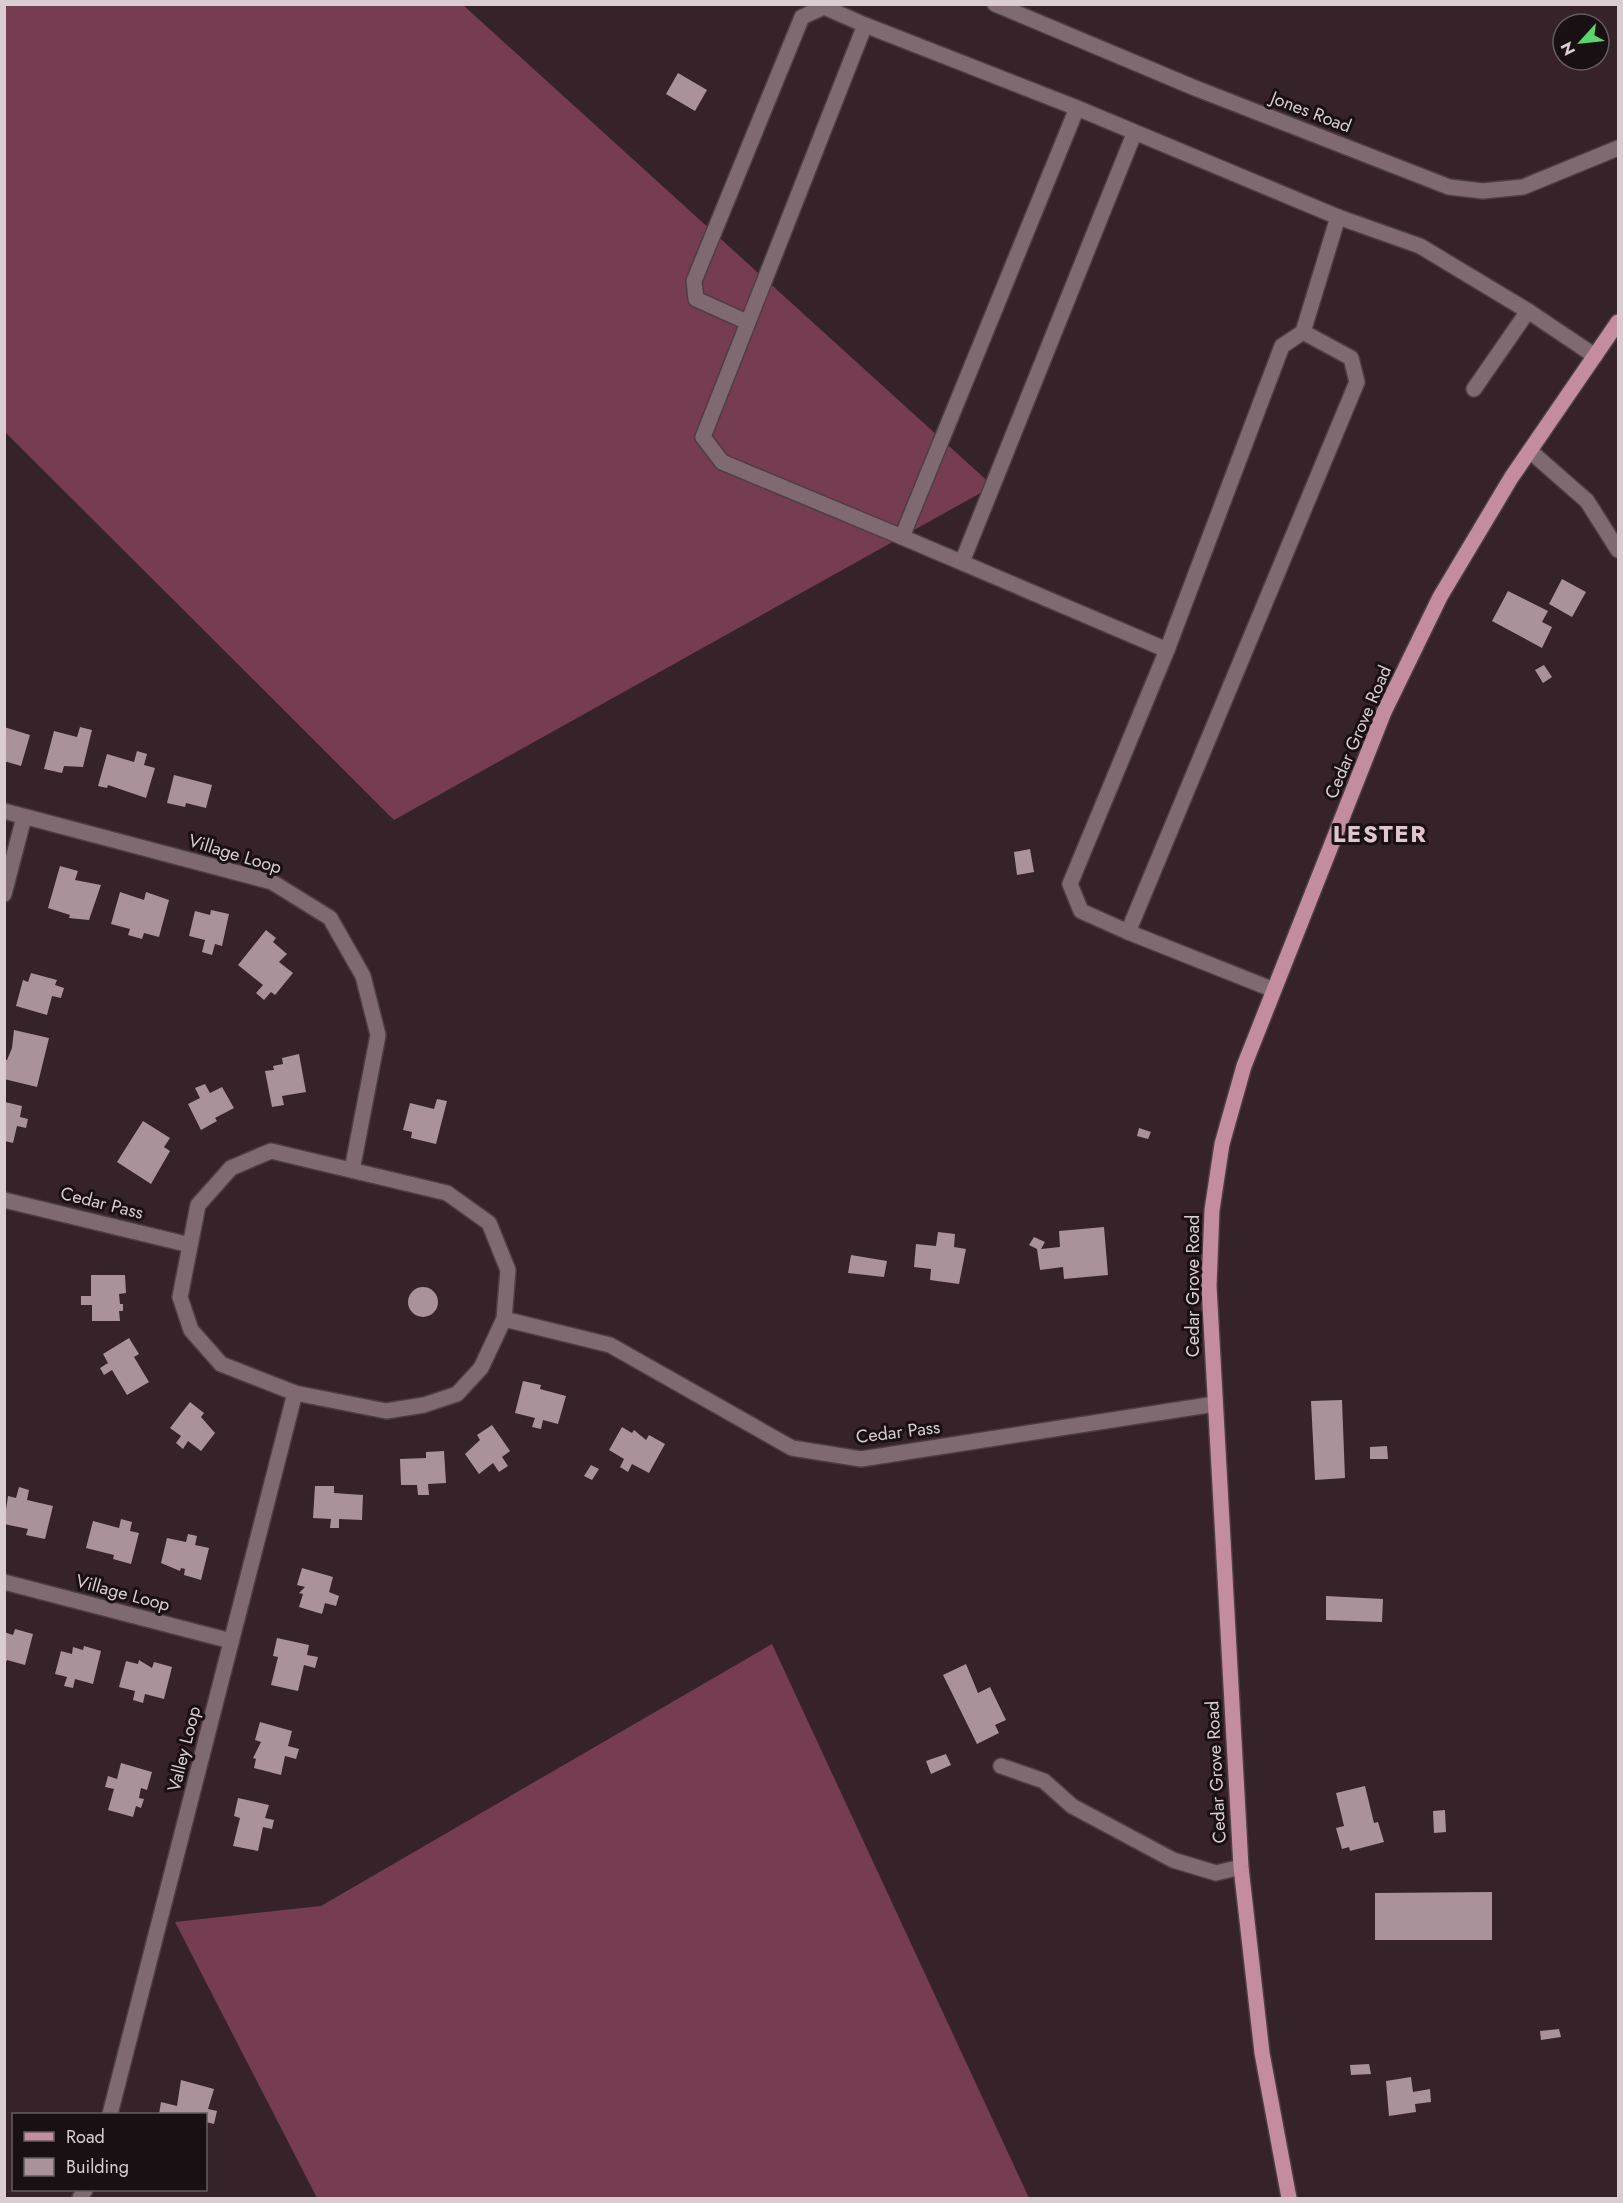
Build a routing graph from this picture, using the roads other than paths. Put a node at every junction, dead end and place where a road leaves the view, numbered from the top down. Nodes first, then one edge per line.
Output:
1 (994, 4) edge
2 (865, 25) junction
3 (1077, 108) junction
4 (1134, 134) junction
5 (1618, 148) edge
6 (1338, 217) junction
7 (1528, 311) junction
8 (747, 322) junction
9 (1618, 322) edge
10 (1303, 332) junction
11 (1594, 356) junction
12 (1474, 389) dead end
13 (1530, 451) junction
14 (902, 537) junction
15 (1618, 550) edge
16 (962, 562) junction
17 (1167, 650) junction
18 (4, 812) edge
19 (24, 817) junction
20 (4, 894) edge
21 (1128, 932) junction
22 (1274, 990) junction
23 (352, 1170) junction
24 (4, 1200) edge
25 (190, 1245) junction
26 (504, 1319) junction
27 (295, 1393) junction
28 (1215, 1404) junction
29 (4, 1582) edge
30 (231, 1641) junction
31 (1001, 1766) dead end
32 (1241, 1867) junction
33 (111, 2113) edge
34 (1289, 2199) edge

1 - 5 street, Jones Road
2 - 3 street
2 - 8 street
2 - 8 street
3 - 4 street
3 - 14 street
4 - 6 street
4 - 16 street
6 - 7 street
6 - 10 street
7 - 11 street
7 - 12 street
8 - 14 street
9 - 11 main road, Cedar Grove Road
10 - 17 street
10 - 21 street
11 - 13 main road, Cedar Grove Road
13 - 15 street
13 - 22 main road, Cedar Grove Road
14 - 16 street
16 - 17 street
17 - 21 street
18 - 19 street, Village Loop
19 - 20 street
19 - 23 street, Village Loop
21 - 22 street
22 - 28 main road, Cedar Grove Road
23 - 25 street
23 - 26 street
24 - 25 street, Cedar Pass
25 - 27 street
26 - 27 street
26 - 28 street, Cedar Pass
27 - 30 street, Valley Loop
28 - 32 main road, Cedar Grove Road
29 - 30 street, Village Loop
30 - 33 street, Valley Loop
31 - 32 street
32 - 34 main road, Cedar Grove Road

